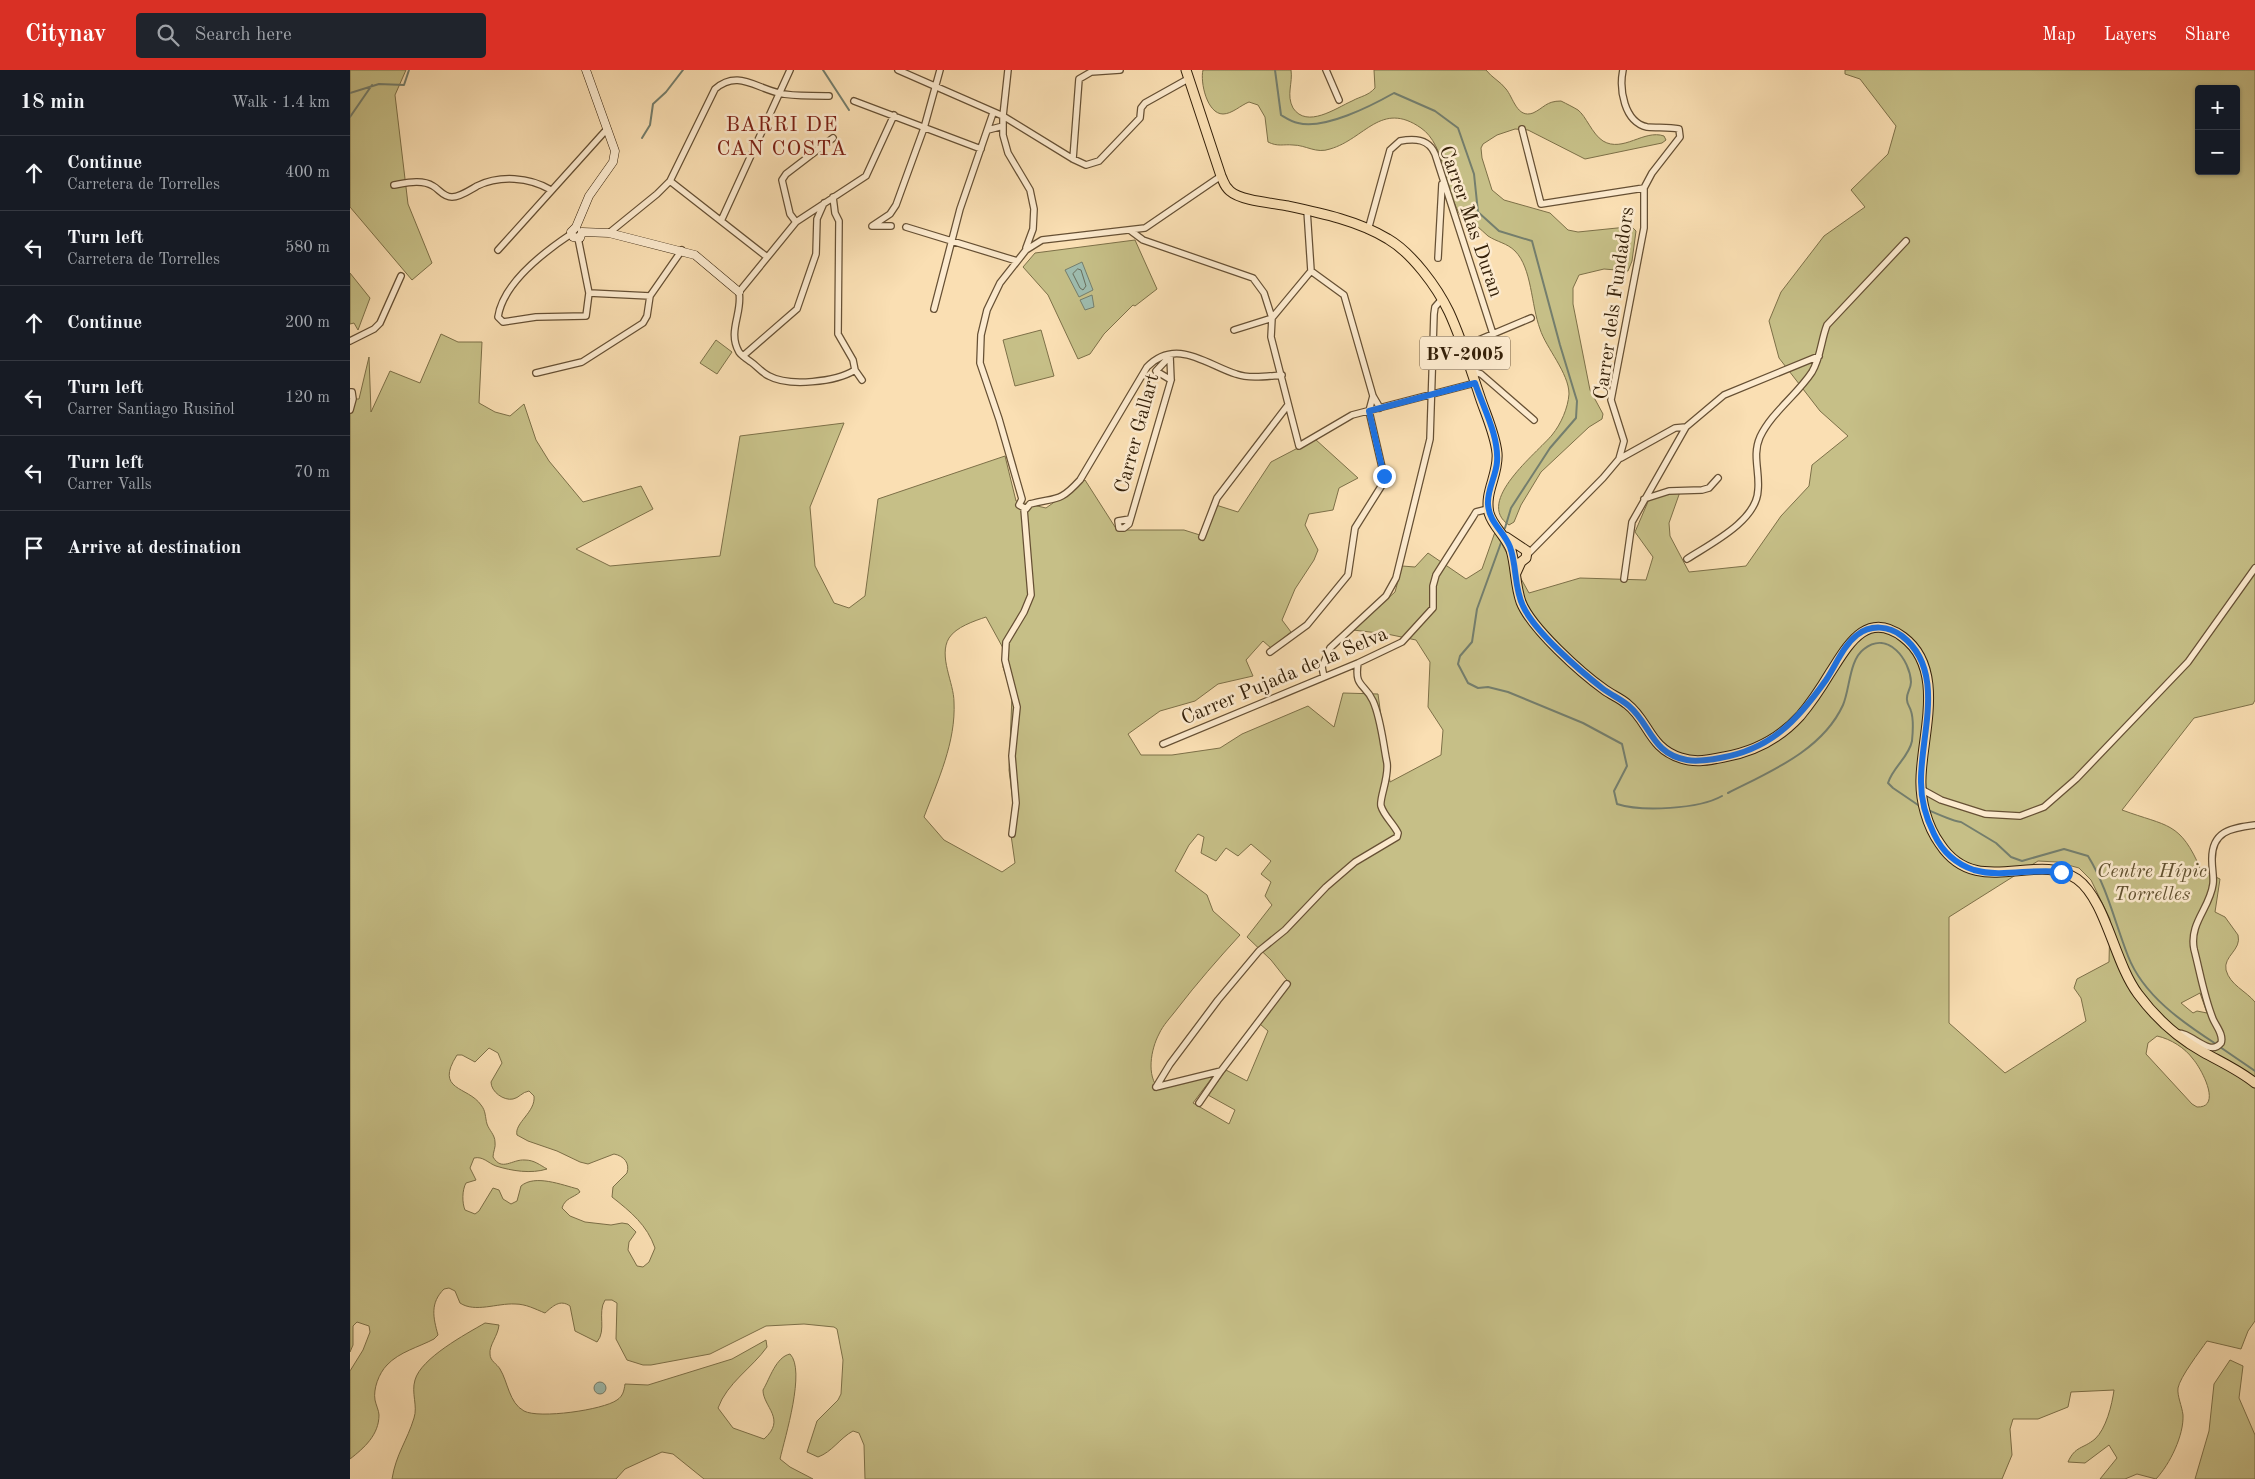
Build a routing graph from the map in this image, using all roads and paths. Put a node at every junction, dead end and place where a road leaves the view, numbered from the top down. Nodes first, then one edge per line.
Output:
1 (586, 70) edge
2 (790, 70) edge
3 (898, 70) edge
4 (940, 70) edge
5 (1008, 70) edge
6 (1120, 70) edge
7 (1326, 70) edge
8 (1622, 70) edge
9 (1187, 74) edge
10 (936, 86) junction
11 (779, 93) junction
12 (829, 96) dead end
13 (1339, 100) dead end
14 (854, 101) dead end
15 (993, 113) junction
16 (894, 115) junction
17 (1003, 116) junction
18 (1003, 126) junction
19 (607, 128) junction
20 (924, 128) junction
21 (1522, 129) dead end
22 (988, 130) junction
23 (833, 138) dead end
24 (981, 149) junction
25 (1073, 159) junction
26 (1221, 176) junction
27 (1442, 179) junction
28 (670, 181) junction
29 (394, 185) dead end
30 (1644, 188) junction
31 (551, 190) junction
32 (833, 197) junction
33 (824, 203) junction
34 (1307, 210) junction
35 (812, 211) junction
36 (835, 212) junction
37 (817, 219) junction
38 (720, 220) junction
39 (796, 222) junction
40 (890, 226) dead end
41 (906, 227) dead end
42 (1146, 228) junction
43 (1033, 229) junction
44 (1131, 230) junction
45 (1368, 230) junction
46 (577, 233) junction
47 (609, 234) junction
48 (1042, 240) junction
49 (1143, 240) junction
50 (953, 241) junction
51 (1906, 241) dead end
52 (498, 250) dead end
53 (682, 250) junction
54 (1026, 250) junction
55 (767, 257) junction
56 (1438, 258) dead end
57 (1017, 261) junction
58 (1310, 271) junction
59 (401, 276) dead end
60 (739, 292) junction
61 (589, 293) junction
62 (650, 296) junction
63 (1442, 299) junction
64 (934, 308) dead end
65 (1272, 318) junction
66 (1531, 318) dead end
67 (1234, 330) dead end
68 (1493, 334) junction
69 (350, 341) edge
70 (1462, 347) junction
71 (744, 356) junction
72 (1170, 356) junction
73 (1819, 356) junction
74 (855, 370) junction
75 (1471, 371) junction
76 (536, 373) dead end
77 (1282, 375) junction
78 (862, 380) dead end
79 (1171, 380) junction
80 (1475, 383) junction
81 (351, 392) edge
82 (1431, 395) junction
83 (1373, 396) junction
84 (1288, 405) junction
85 (1380, 408) junction
86 (350, 410) edge
87 (1369, 411) junction
88 (1534, 420) dead end
89 (1686, 428) junction
90 (1619, 459) junction
91 (1718, 478) dead end
92 (1022, 499) junction
93 (1644, 499) junction
94 (1030, 504) junction
95 (1024, 509) junction
96 (1488, 509) junction
97 (1130, 519) dead end
98 (1503, 536) junction
99 (1202, 537) dead end
100 (1518, 557) junction
101 (1687, 559) dead end
102 (2255, 568) edge
103 (1624, 579) dead end
104 (1270, 652) dead end
105 (1358, 663) junction
106 (1324, 677) junction
107 (1163, 744) dead end
108 (1921, 789) junction
109 (2255, 825) edge
110 (1012, 834) dead end
111 (1287, 984) dead end
112 (2176, 1033) junction
113 (1221, 1070) junction
114 (2255, 1084) edge
115 (1199, 1103) dead end

1 - 19 street
2 - 11 street
3 - 10 street
4 - 10 street
5 - 17 street
6 - 25 street
7 - 13 street
8 - 30 street, Carrer dels Fundadors
9 - 25 street
9 - 26 main road, BV-2005
10 - 15 street
10 - 20 street
11 - 12 street
11 - 28 street
11 - 38 street
14 - 16 street
15 - 17 street
15 - 22 street
16 - 20 street
16 - 32 street
17 - 18 street
17 - 25 street
18 - 22 street
18 - 43 street
19 - 31 street
19 - 46 street
20 - 24 street
20 - 40 street
21 - 30 street
22 - 24 street
23 - 39 street
24 - 50 street
26 - 34 main road, BV-2005
26 - 42 street
27 - 45 street, Carrer Mas Duran
27 - 56 street
27 - 68 street, Carrer Mas Duran
28 - 38 street
28 - 47 street
29 - 31 street
30 - 90 street, Carrer dels Fundadors
31 - 52 street
32 - 33 street
32 - 36 street
33 - 35 street
33 - 36 street
33 - 37 street
34 - 45 main road, BV-2005
34 - 58 street
35 - 37 street
35 - 39 street
36 - 74 street
37 - 71 street
38 - 55 street
39 - 55 street
41 - 50 street
42 - 44 street
42 - 49 street
43 - 48 street
43 - 54 street
44 - 48 street
44 - 49 street
45 - 63 main road, BV-2005
46 - 47 street
46 - 61 street
46 - 61 street
47 - 53 street
48 - 54 street
49 - 65 street
50 - 57 street
50 - 64 street
51 - 73 street
53 - 60 street
53 - 62 street
54 - 57 street
55 - 60 street
57 - 92 street
58 - 65 street
58 - 83 street
59 - 69 street
60 - 71 street
61 - 62 street
62 - 76 street
63 - 70 main road, BV-2005
63 - 82 street
65 - 67 street
65 - 77 street
66 - 68 street
68 - 70 street
70 - 75 main road, BV-2005
71 - 74 street
72 - 77 street
72 - 79 street, Carrer Gallart
72 - 79 street
72 - 94 street
73 - 89 street
73 - 101 street
74 - 78 street
75 - 80 main road, BV-2005
75 - 88 street
77 - 84 street
79 - 97 street, Carrer Gallart
80 - 82 street
80 - 96 main road, BV-2005
81 - 86 street
82 - 85 street
82 - 106 street
83 - 85 street
83 - 87 street
84 - 87 street
84 - 99 street
85 - 87 street
87 - 104 street
89 - 90 street
89 - 93 street
90 - 100 street
91 - 93 street
92 - 94 street
92 - 95 street
93 - 103 street
94 - 95 street
95 - 110 street
96 - 98 main road
96 - 105 street, Carrer Pujada de la Selva
98 - 100 main road
98 - 100 main road
100 - 108 main road
102 - 108 street
105 - 106 street, Carrer Pujada de la Selva
105 - 113 street
106 - 107 street, Carrer Pujada de la Selva
108 - 112 main road
109 - 112 street
111 - 113 street
112 - 114 main road
113 - 115 street

